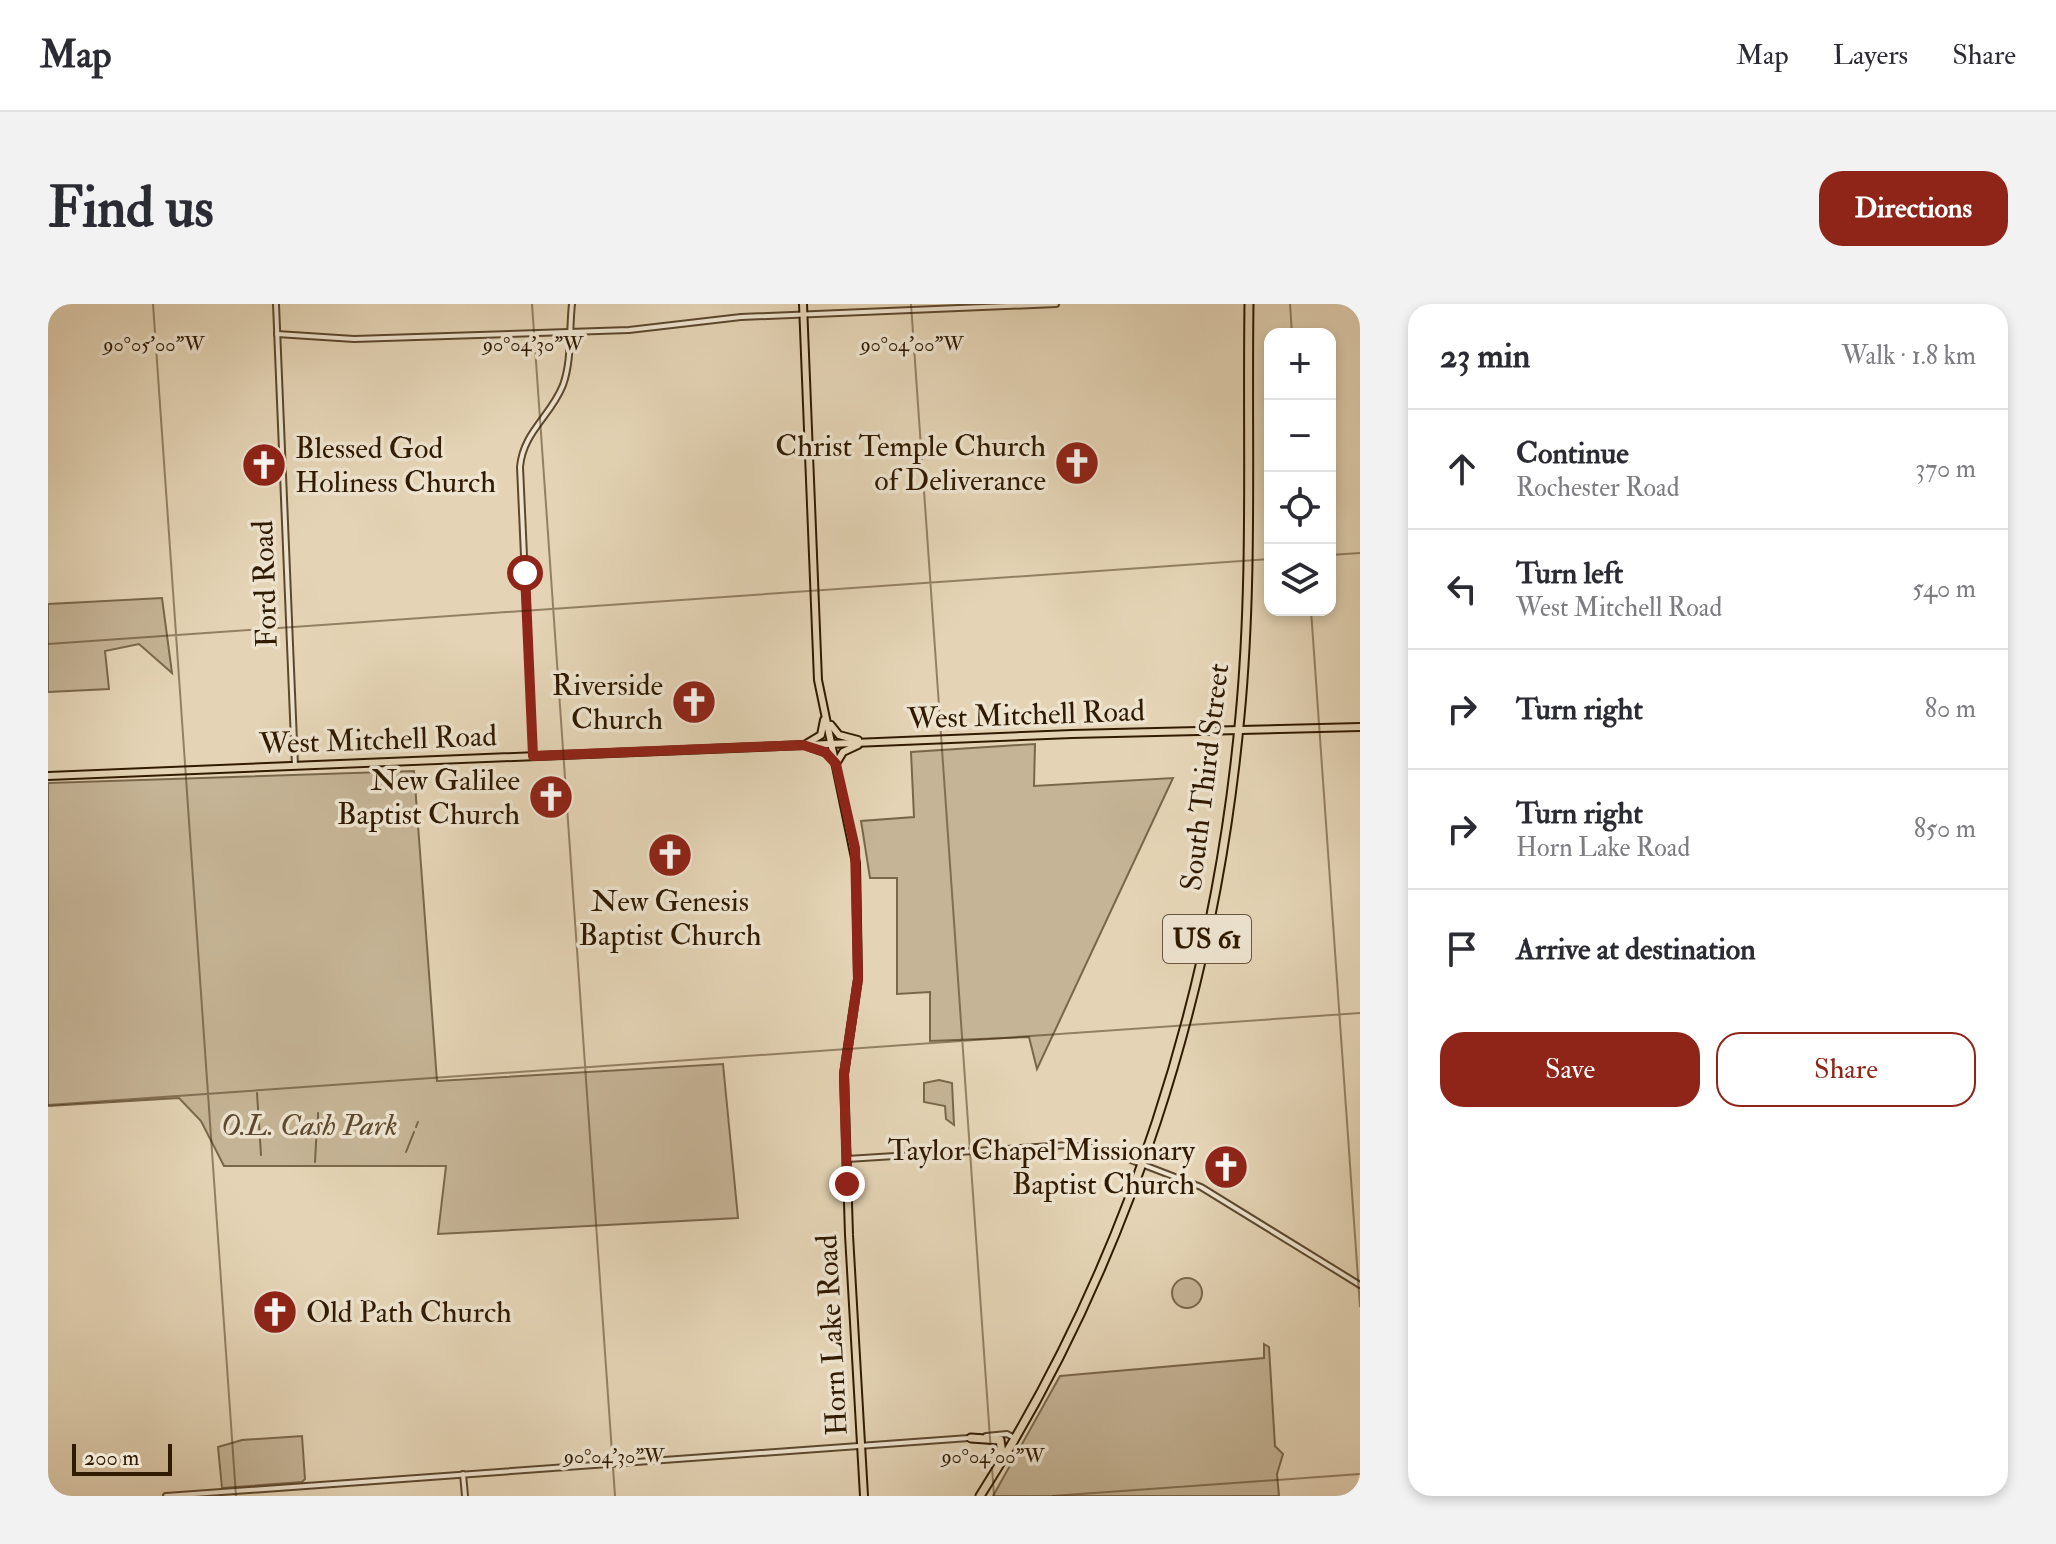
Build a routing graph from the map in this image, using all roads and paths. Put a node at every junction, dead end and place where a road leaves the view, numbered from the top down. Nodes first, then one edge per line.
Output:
1 (276, 304) edge
2 (572, 304) edge
3 (803, 304) edge
4 (1055, 304) edge
5 (1249, 304) edge
6 (803, 314) junction
7 (571, 332) junction
8 (277, 334) junction
9 (825, 713) junction
10 (1360, 727) edge
11 (1238, 730) junction
12 (865, 742) junction
13 (832, 744) junction
14 (803, 745) junction
15 (533, 756) junction
16 (836, 764) junction
17 (295, 766) junction
18 (48, 776) edge
19 (847, 1159) junction
20 (1142, 1164) junction
21 (1360, 1285) edge
22 (971, 1438) junction
23 (1017, 1439) junction
24 (860, 1445) junction
25 (1003, 1461) junction
26 (463, 1474) junction
27 (166, 1496) edge
28 (465, 1496) edge
29 (864, 1496) edge
30 (980, 1496) edge

1 - 8 street, Ford Road
2 - 7 street
3 - 6 main road, Horn Lake Road
4 - 6 street
5 - 11 highway, South Third Street / US 61
6 - 7 street
6 - 9 main road, Horn Lake Road
7 - 8 street
7 - 15 street
8 - 17 street, Ford Road
9 - 12 main road
9 - 13 main road, Horn Lake Road
9 - 14 main road
10 - 11 main road, West Mitchell Road
11 - 12 main road, West Mitchell Road
11 - 20 highway, South Third Street / US 61
12 - 13 main road, West Mitchell Road
12 - 16 main road
13 - 14 main road, West Mitchell Road
13 - 16 main road, Horn Lake Road
14 - 15 main road, West Mitchell Road
14 - 16 main road
15 - 17 main road, West Mitchell Road
16 - 19 main road, Horn Lake Road
17 - 18 main road, West Mitchell Road
19 - 20 street
19 - 24 main road, Horn Lake Road
20 - 21 street
20 - 23 highway, South Third Street / US 61
22 - 23 street
22 - 24 street
22 - 25 highway
23 - 25 highway, South Third Street / US 61
24 - 26 street
24 - 29 main road, Horn Lake Road
25 - 30 highway, South Third Street / US 61
26 - 27 street
26 - 28 street

